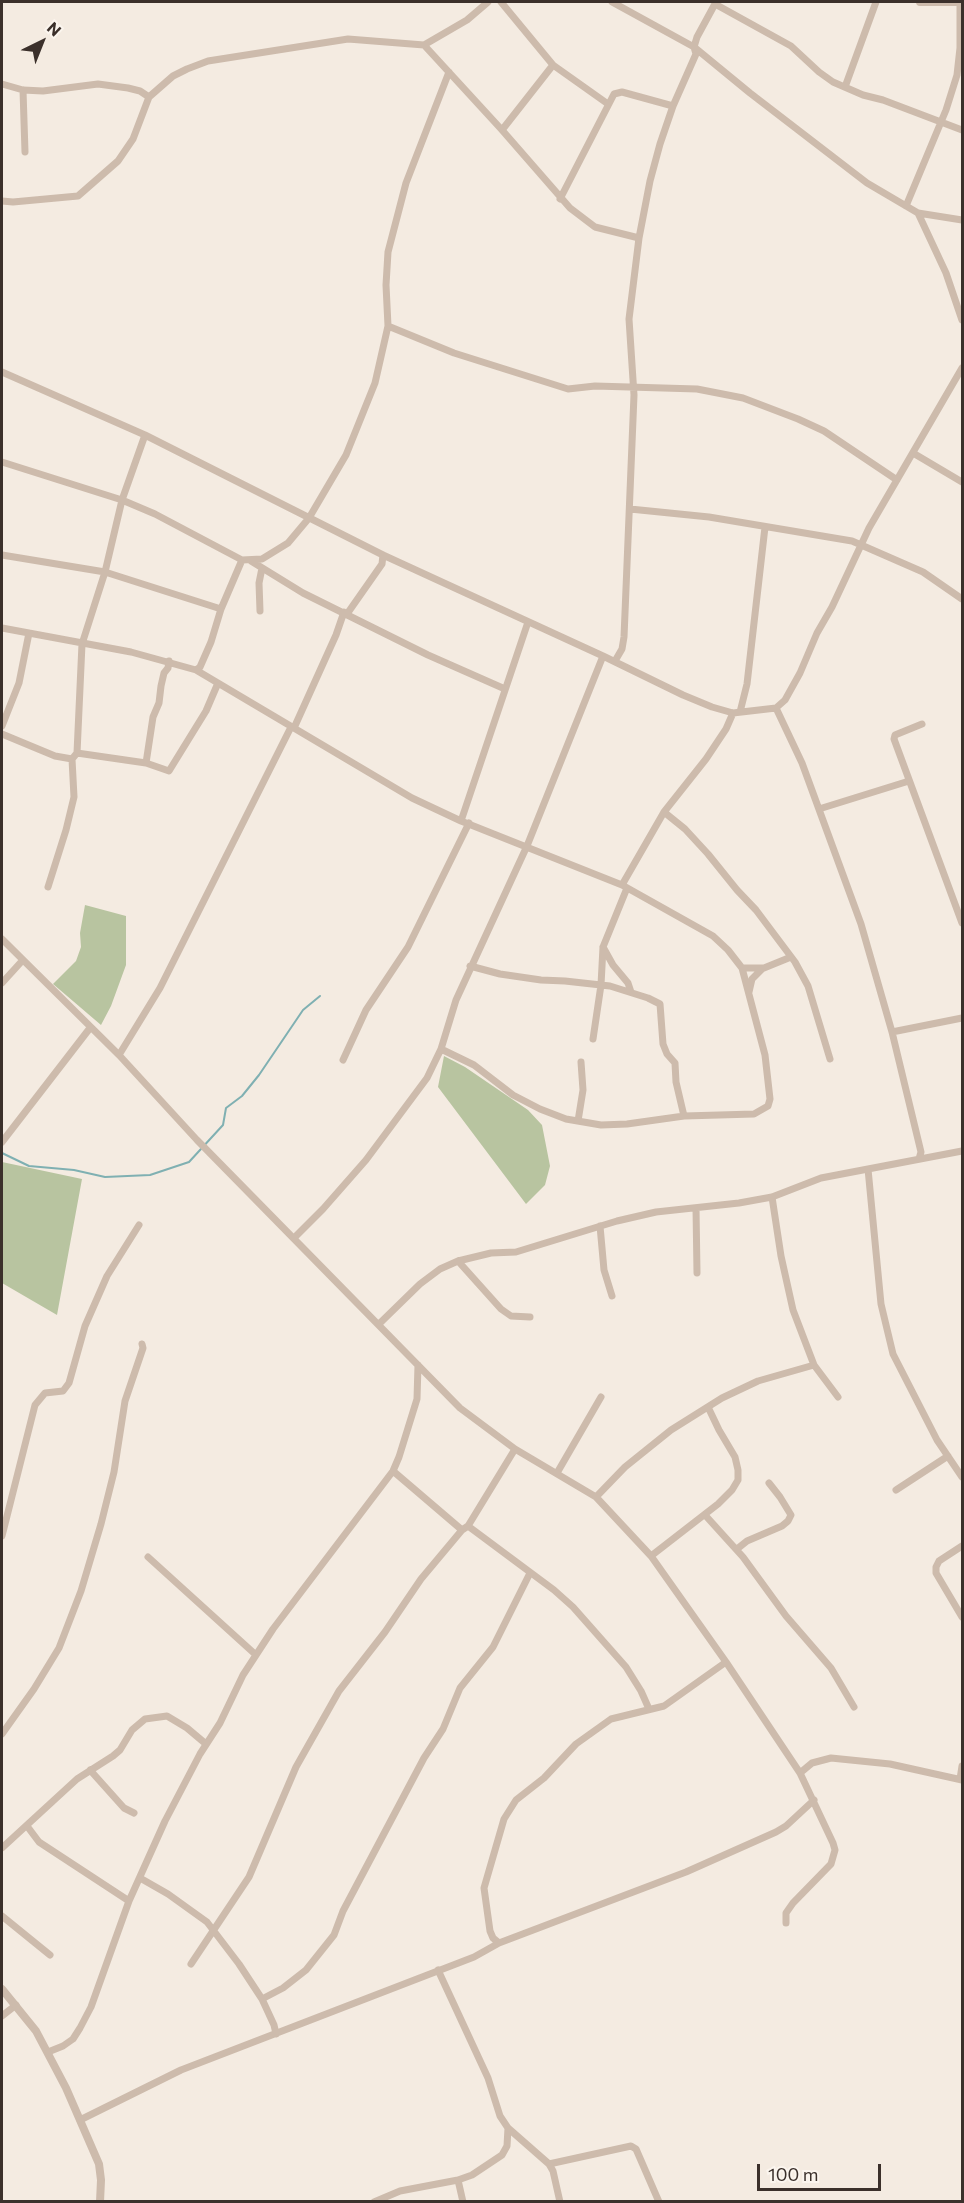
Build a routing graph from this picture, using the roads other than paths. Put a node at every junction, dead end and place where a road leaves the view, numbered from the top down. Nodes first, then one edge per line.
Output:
1 (488, 2) edge
2 (501, 2) edge
3 (612, 2) edge
4 (876, 2) edge
5 (920, 2) edge
6 (961, 2) edge
7 (716, 3) edge
8 (424, 45) junction
9 (694, 47) junction
10 (553, 65) junction
11 (448, 72) junction
12 (2, 84) edge
13 (845, 87) junction
14 (23, 90) junction
15 (149, 97) junction
16 (608, 104) junction
17 (673, 106) junction
18 (941, 122) junction
19 (502, 130) junction
20 (963, 130) edge
21 (25, 152) dead end
22 (560, 199) junction
23 (2, 201) edge
24 (906, 206) junction
25 (918, 213) junction
26 (963, 220) edge
27 (639, 238) junction
28 (963, 320) edge
29 (388, 327) junction
30 (963, 368) edge
31 (2, 372) edge
32 (633, 386) junction
33 (144, 435) junction
34 (913, 453) junction
35 (2, 462) edge
36 (897, 480) junction
37 (963, 482) edge
38 (122, 500) junction
39 (630, 509) junction
40 (309, 518) junction
41 (765, 527) junction
42 (861, 545) junction
43 (2, 555) edge
44 (383, 555) junction
45 (242, 560) junction
46 (251, 561) junction
47 (262, 568) junction
48 (105, 572) junction
49 (963, 598) edge
50 (221, 609) junction
51 (260, 610) dead end
52 (345, 613) junction
53 (528, 622) junction
54 (2, 628) edge
55 (29, 633) junction
56 (82, 644) junction
57 (603, 656) junction
58 (615, 661) junction
59 (169, 662) junction
60 (196, 670) junction
61 (218, 683) junction
62 (505, 689) junction
63 (776, 708) junction
64 (736, 713) junction
65 (922, 724) dead end
66 (2, 726) edge
67 (292, 728) junction
68 (2, 734) edge
69 (75, 756) junction
70 (146, 763) junction
71 (909, 781) junction
72 (819, 809) junction
73 (664, 812) junction
74 (461, 821) junction
75 (469, 823) junction
76 (527, 846) junction
77 (624, 886) junction
78 (48, 887) dead end
79 (963, 923) edge
80 (2, 939) edge
81 (603, 947) junction
82 (791, 957) junction
83 (22, 961) junction
84 (470, 966) junction
85 (742, 968) junction
86 (762, 969) junction
87 (2, 983) edge
88 (601, 985) junction
89 (631, 992) junction
90 (749, 993) junction
91 (963, 1018) edge
92 (90, 1028) junction
93 (892, 1032) junction
94 (593, 1039) dead end
95 (441, 1049) junction
96 (119, 1055) junction
97 (830, 1059) dead end
98 (343, 1060) dead end
99 (580, 1062) dead end
100 (684, 1116) junction
101 (578, 1121) junction
102 (2, 1142) edge
103 (963, 1151) edge
104 (919, 1160) junction
105 (868, 1169) junction
106 (772, 1197) junction
107 (696, 1208) junction
108 (139, 1225) dead end
109 (600, 1226) junction
110 (294, 1238) junction
111 (458, 1261) junction
112 (697, 1273) dead end
113 (612, 1296) dead end
114 (530, 1317) dead end
115 (379, 1324) junction
116 (142, 1344) dead end
117 (418, 1365) junction
118 (814, 1365) junction
119 (601, 1397) dead end
120 (838, 1397) dead end
121 (708, 1407) junction
122 (515, 1449) junction
123 (948, 1456) junction
124 (393, 1471) junction
125 (557, 1473) junction
126 (963, 1477) edge
127 (769, 1483) dead end
128 (896, 1490) dead end
129 (596, 1497) junction
130 (705, 1515) junction
131 (465, 1528) junction
132 (2, 1536) edge
133 (963, 1546) edge
134 (737, 1549) junction
135 (651, 1556) junction
136 (148, 1557) dead end
137 (530, 1573) junction
138 (963, 1617) edge
139 (256, 1655) junction
140 (726, 1662) junction
141 (854, 1707) dead end
142 (649, 1709) junction
143 (2, 1734) edge
144 (206, 1744) junction
145 (963, 1766) edge
146 (90, 1770) junction
147 (800, 1773) junction
148 (962, 1780) edge
149 (814, 1800) junction
150 (134, 1813) dead end
151 (27, 1826) junction
152 (2, 1848) edge
153 (140, 1878) junction
154 (129, 1901) junction
155 (2, 1916) edge
156 (786, 1923) dead end
157 (214, 1931) junction
158 (496, 1940) junction
159 (50, 1955) dead end
160 (191, 1964) dead end
161 (438, 1970) junction
162 (2, 1989) edge
163 (262, 1999) junction
164 (16, 2005) junction
165 (2, 2016) edge
166 (276, 2034) junction
167 (48, 2052) junction
168 (80, 2120) junction
169 (508, 2128) junction
170 (549, 2164) junction
171 (458, 2180) junction
172 (100, 2202) edge
173 (374, 2202) edge
174 (464, 2202) edge
175 (560, 2202) edge
176 (659, 2202) edge

1 - 8 street
2 - 10 street
3 - 9 street
4 - 13 street
5 - 6 street
6 - 18 street
7 - 9 street
7 - 13 street
8 - 11 street
8 - 15 street
9 - 17 street
9 - 24 street
10 - 16 street
10 - 19 street
11 - 19 street
11 - 29 street
12 - 14 street
13 - 18 street
14 - 15 street
14 - 21 street
15 - 23 street
16 - 17 street
16 - 22 street
17 - 27 street
18 - 20 street
18 - 24 street
19 - 22 street
22 - 27 street
24 - 25 street
25 - 26 street
25 - 28 street
27 - 32 street
29 - 32 street
29 - 40 street
30 - 34 street
31 - 33 street
32 - 36 street
32 - 39 street
33 - 38 street
33 - 40 street
34 - 36 street
34 - 37 street
35 - 38 street
36 - 42 street
38 - 45 street
38 - 48 street
39 - 41 street
39 - 58 street
40 - 44 street
40 - 46 street
41 - 42 street
41 - 64 street
42 - 49 street
42 - 63 street
43 - 48 street
44 - 52 street
44 - 53 street
45 - 46 street
45 - 50 street
46 - 47 street
47 - 51 street
47 - 52 street
48 - 50 street
48 - 56 street
50 - 60 street
52 - 62 street
52 - 67 street
53 - 57 street
53 - 62 street
54 - 55 street
55 - 56 street
55 - 66 street
56 - 59 street
56 - 69 street
57 - 58 street
57 - 76 street
58 - 64 street
59 - 60 street
59 - 70 street
60 - 61 street
61 - 67 street
61 - 70 street
62 - 74 street
63 - 64 street
63 - 72 street
64 - 73 street
65 - 71 street
67 - 74 street
67 - 96 street
68 - 69 street
69 - 70 street
69 - 78 street
71 - 72 street
71 - 79 street
72 - 93 street
73 - 77 street
73 - 82 street
74 - 75 street
75 - 76 street
75 - 98 street
76 - 77 street
76 - 84 street
77 - 81 street
77 - 85 street
80 - 83 street
81 - 88 street
81 - 89 street
82 - 86 street
82 - 97 street
83 - 87 street
83 - 92 street
84 - 88 street
84 - 95 street
85 - 86 street
85 - 90 street
86 - 90 street
88 - 89 street
88 - 94 street
89 - 100 street
90 - 100 street
91 - 93 street
92 - 96 street
92 - 102 street
93 - 104 street
95 - 101 street
95 - 110 street
96 - 110 street
99 - 101 street
100 - 101 street
103 - 104 street
104 - 105 street
105 - 106 street
105 - 123 street
106 - 107 street
106 - 118 street
107 - 109 street
107 - 112 street
108 - 132 street
109 - 111 street
109 - 113 street
110 - 115 street
111 - 114 street
111 - 115 street
115 - 117 street
116 - 143 street
117 - 122 street
117 - 124 street
118 - 120 street
118 - 121 street
119 - 125 street
121 - 129 street
121 - 130 street
122 - 125 street
122 - 131 street
123 - 126 street
123 - 128 street
124 - 131 street
124 - 139 street
125 - 129 street
127 - 134 street
129 - 135 street
130 - 134 street
130 - 135 street
131 - 137 street
131 - 157 street
133 - 138 street
134 - 141 street
135 - 140 street
136 - 139 street
137 - 142 street
137 - 163 street
139 - 144 street
140 - 142 street
140 - 147 street
142 - 158 street
144 - 146 street
144 - 153 street
145 - 148 street
146 - 150 street
146 - 151 street
147 - 148 street
147 - 149 street
149 - 156 street
149 - 158 street
151 - 152 street
151 - 154 street
153 - 154 street
153 - 157 street
154 - 167 street
155 - 159 street
157 - 160 street
157 - 163 street
158 - 161 street
161 - 166 street
161 - 169 street
162 - 164 street
163 - 166 street
164 - 165 street
164 - 167 street
166 - 168 street
167 - 168 street
168 - 172 street
169 - 170 street
169 - 171 street
170 - 175 street
170 - 176 street
171 - 173 street
171 - 174 street

